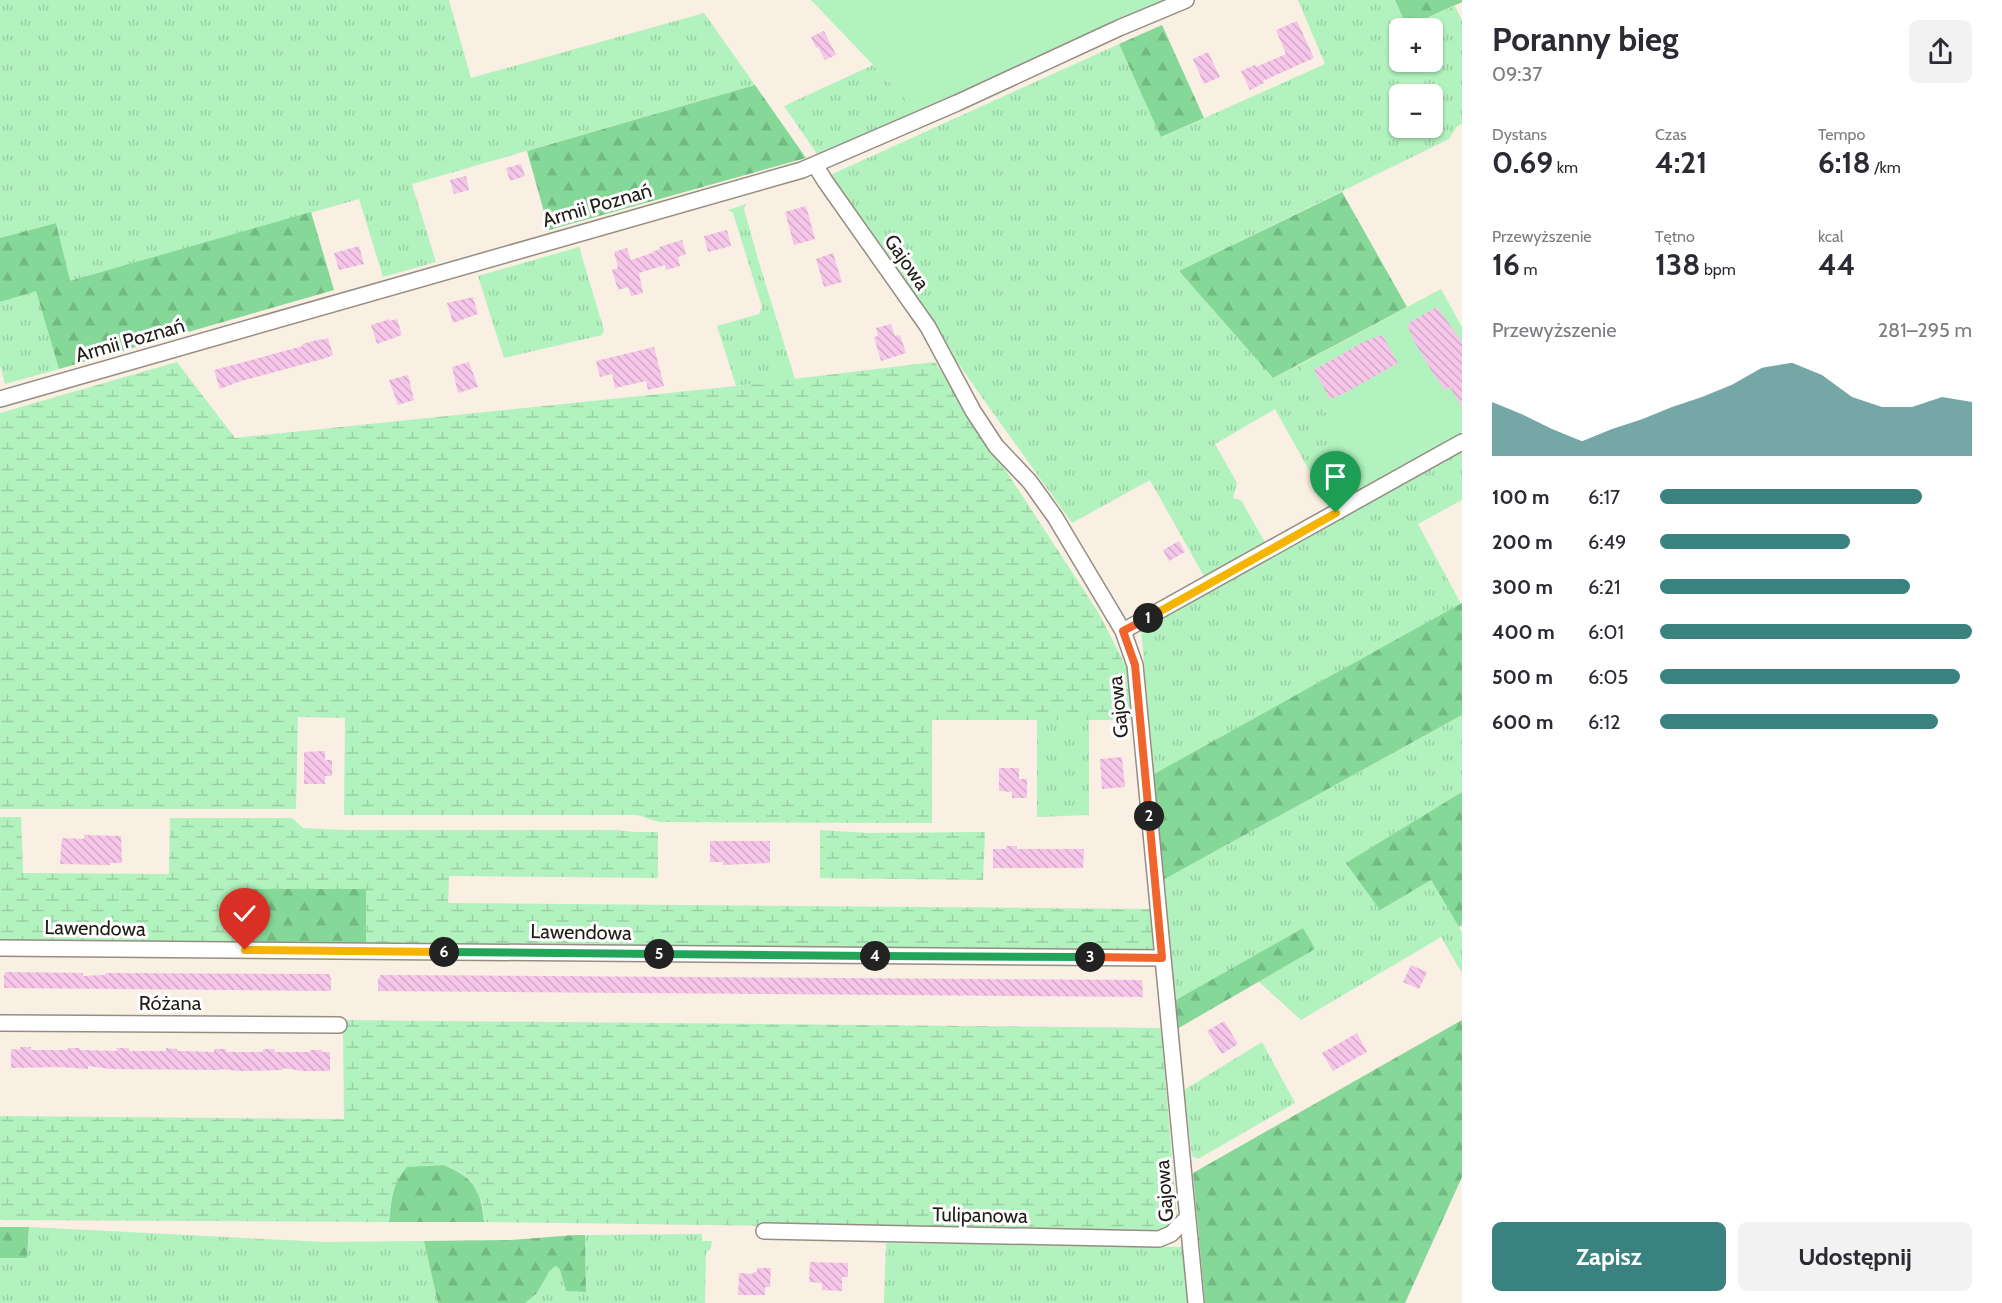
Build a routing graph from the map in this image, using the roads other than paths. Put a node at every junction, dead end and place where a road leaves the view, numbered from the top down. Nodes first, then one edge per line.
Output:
1 (1186, 0) edge
2 (816, 165) junction
3 (0, 399) edge
4 (1462, 442) edge
5 (1123, 631) junction
6 (0, 948) edge
7 (1162, 958) junction
8 (0, 1023) edge
9 (339, 1025) dead end
10 (1187, 1218) junction
11 (764, 1231) dead end
12 (1196, 1303) edge

1 - 2 street, Armii Poznań
2 - 3 street, Armii Poznań
2 - 5 street, Gajowa
4 - 5 street
5 - 7 street, Gajowa
6 - 7 street, Lawendowa
7 - 10 street, Gajowa
8 - 9 street, Różana
10 - 11 street, Tulipanowa
10 - 12 street, Gajowa

